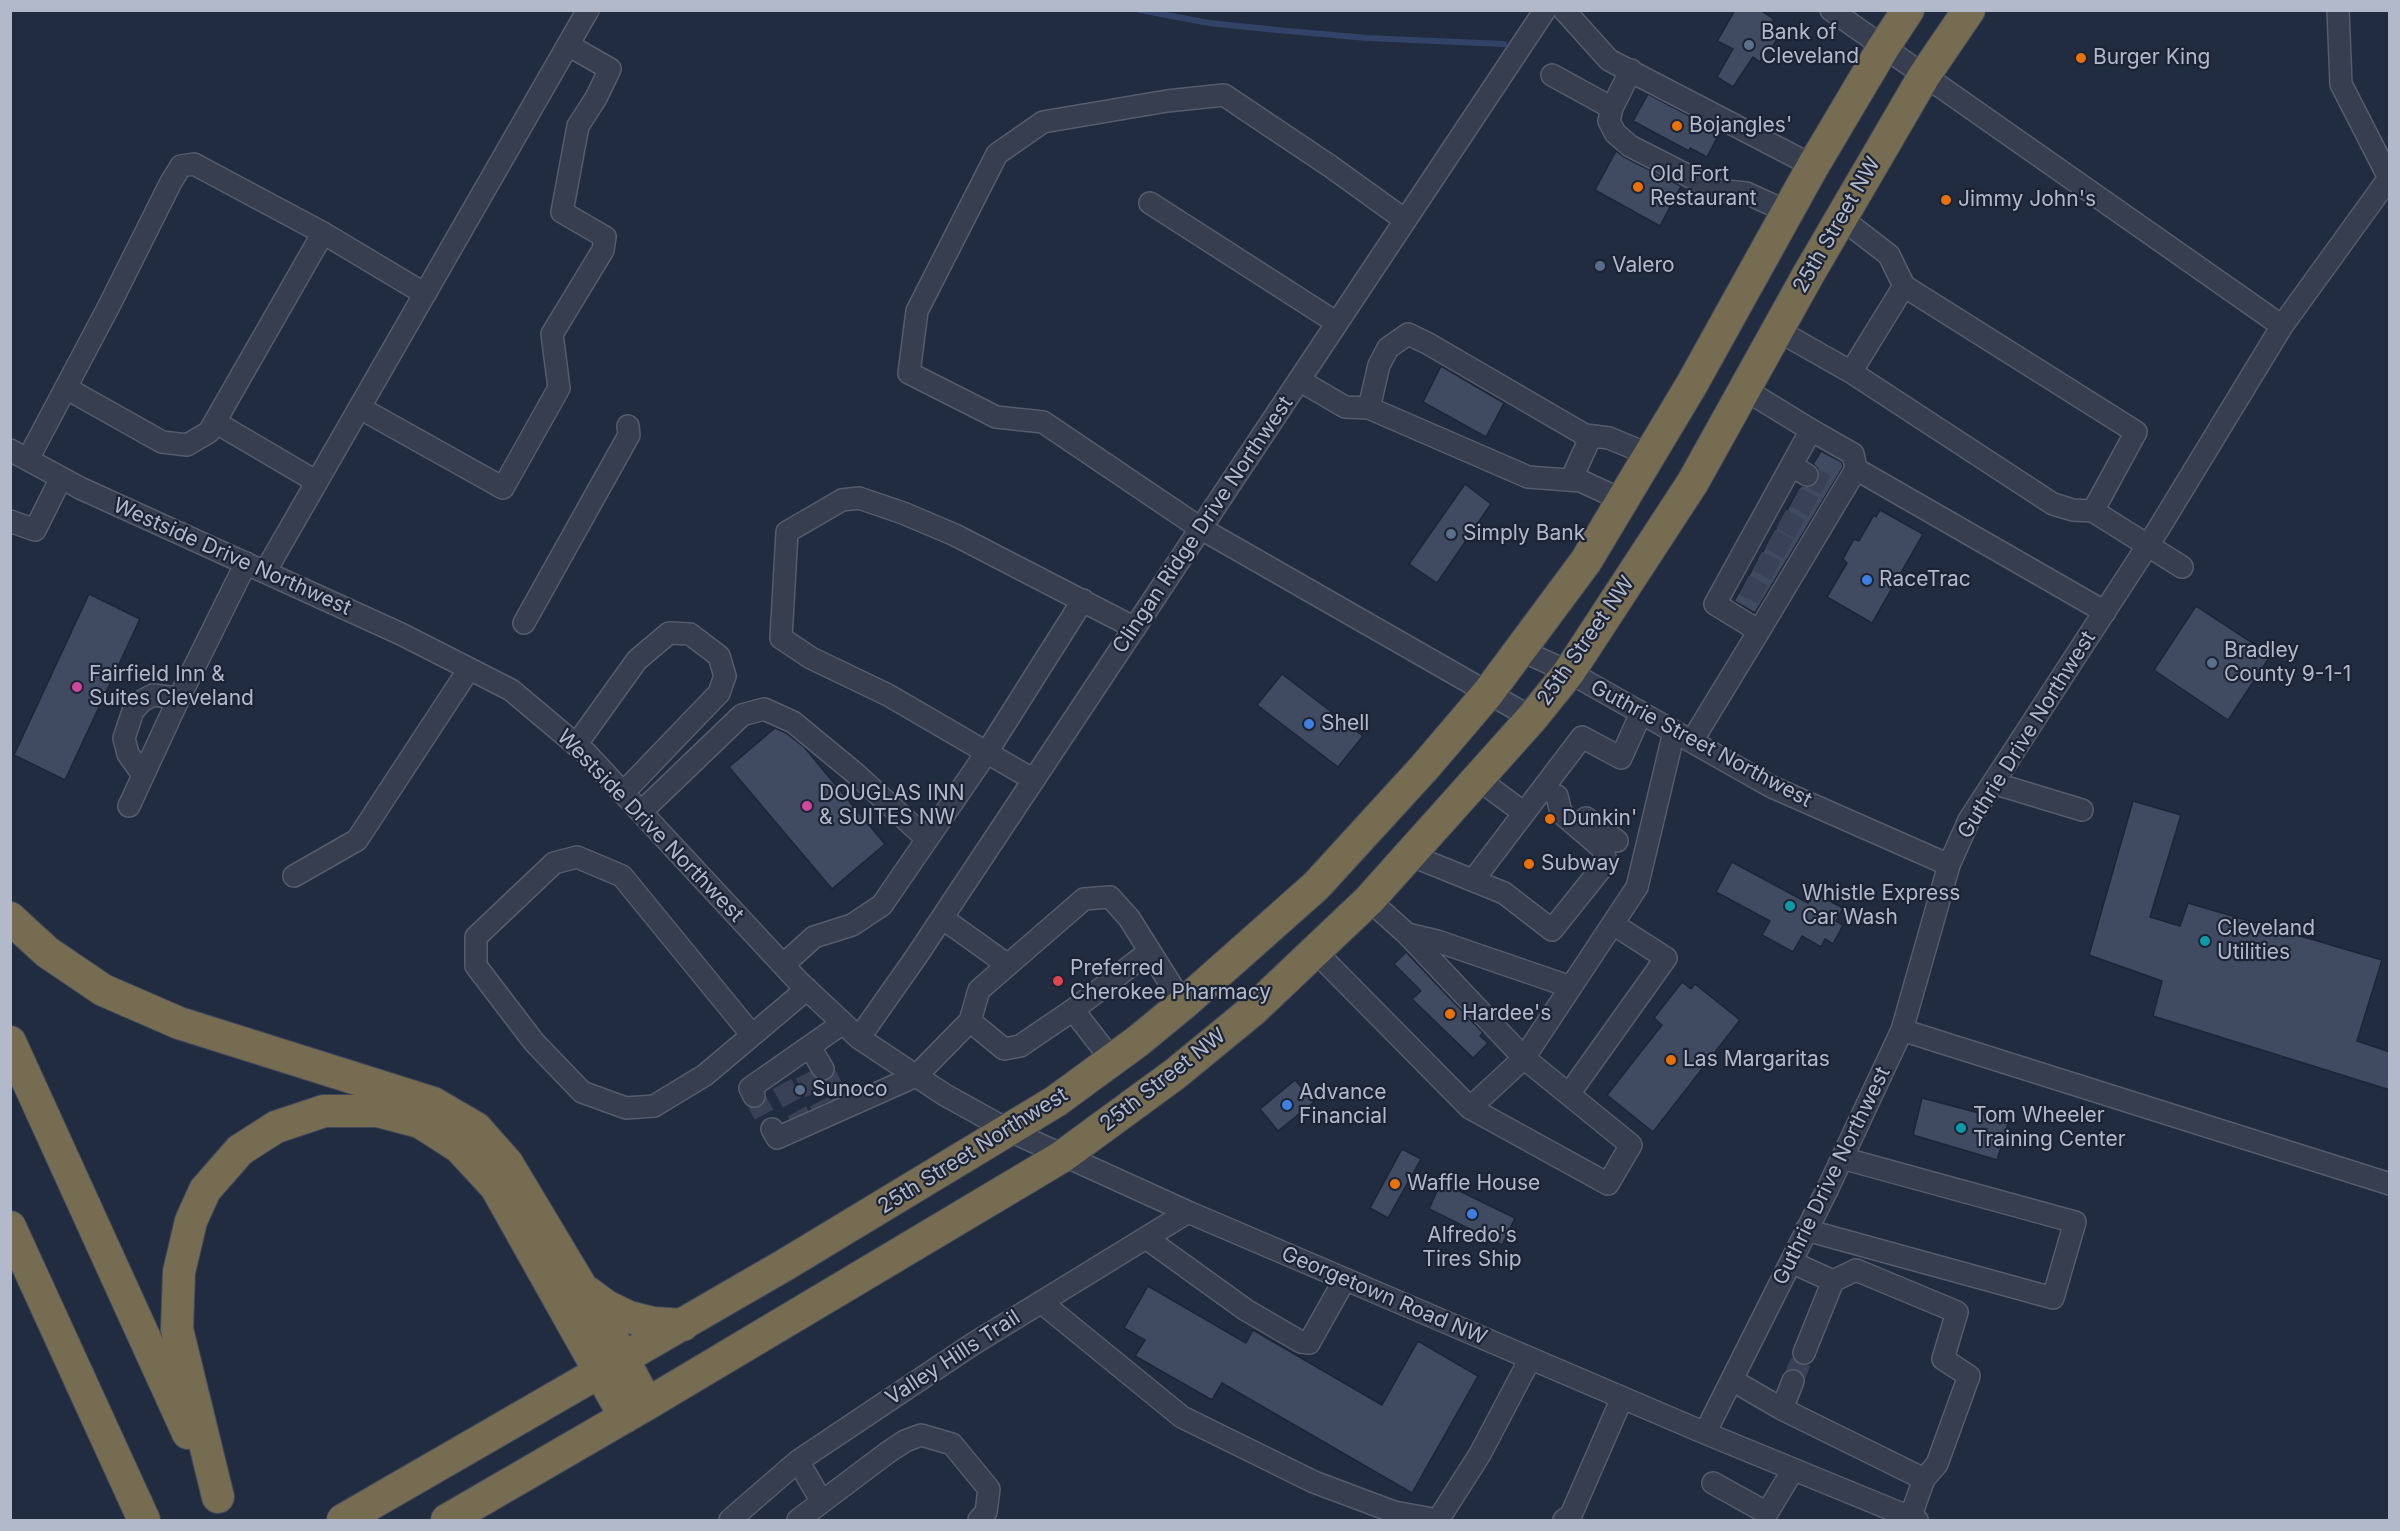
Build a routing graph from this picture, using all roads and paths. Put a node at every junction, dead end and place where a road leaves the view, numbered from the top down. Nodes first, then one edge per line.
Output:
1 (588, 10) edge
2 (1545, 10) edge
3 (1564, 10) edge
4 (1831, 10) edge
5 (1908, 10) edge
6 (1969, 10) edge
7 (2338, 10) edge
8 (568, 45) junction
9 (1883, 48) junction
10 (1552, 75) dead end
11 (1629, 75) junction
12 (1924, 76) junction
13 (1612, 108) junction
14 (1814, 166) junction
15 (1690, 177) junction
16 (2390, 178) edge
17 (1150, 203) dead end
18 (1788, 212) junction
19 (1841, 218) junction
20 (1406, 220) junction
21 (322, 233) junction
22 (1904, 286) junction
23 (425, 294) junction
24 (1337, 323) junction
25 (2282, 326) junction
26 (1777, 330) junction
27 (1851, 372) junction
28 (1299, 380) junction
29 (66, 388) junction
30 (1744, 389) junction
31 (360, 408) junction
32 (1369, 408) junction
33 (215, 422) junction
34 (628, 426) dead end
35 (1812, 430) junction
36 (1591, 436) junction
37 (19, 454) edge
38 (1650, 455) junction
39 (1856, 469) junction
40 (62, 478) junction
41 (1571, 480) junction
42 (317, 482) junction
43 (1622, 500) junction
44 (2093, 511) junction
45 (10, 520) edge
46 (1200, 528) junction
47 (2148, 545) junction
48 (246, 564) junction
49 (2182, 567) dead end
50 (265, 572) junction
51 (1083, 600) junction
52 (2105, 612) junction
53 (524, 623) dead end
54 (1135, 628) junction
55 (1759, 631) junction
56 (1520, 650) junction
57 (470, 669) junction
58 (1569, 672) junction
59 (1488, 693) junction
60 (179, 698) junction
61 (1641, 713) junction
62 (1532, 718) junction
63 (1683, 736) junction
64 (576, 745) junction
65 (987, 752) junction
66 (144, 775) junction
67 (1478, 779) junction
68 (1034, 780) junction
69 (1993, 783) junction
70 (1551, 791) junction
71 (623, 794) junction
72 (129, 806) dead end
73 (2082, 810) dead end
74 (641, 812) junction
75 (1524, 813) junction
76 (1649, 838) junction
77 (927, 839) junction
78 (1610, 844) junction
79 (1410, 855) junction
80 (1949, 865) junction
81 (294, 876) dead end
82 (1474, 879) junction
83 (1369, 900) junction
84 (10, 918) edge
85 (942, 918) junction
86 (1613, 924) junction
87 (1407, 934) junction
88 (1150, 951) junction
89 (1315, 951) junction
90 (783, 965) junction
91 (1008, 965) junction
92 (1571, 987) junction
93 (807, 989) junction
94 (1183, 1004) junction
95 (1072, 1010) junction
96 (970, 1021) junction
97 (843, 1023) junction
98 (1902, 1030) junction
99 (752, 1035) junction
100 (859, 1038) junction
101 (10, 1042) edge
102 (1524, 1058) junction
103 (1112, 1060) junction
104 (916, 1076) junction
105 (1569, 1094) junction
106 (754, 1096) dead end
107 (1470, 1108) junction
108 (772, 1129) dead end
109 (1010, 1131) junction
110 (1063, 1156) junction
111 (1842, 1158) junction
112 (2390, 1184) edge
113 (1188, 1212) junction
114 (10, 1227) edge
115 (1806, 1230) junction
116 (1146, 1238) junction
117 (1791, 1262) junction
118 (1345, 1279) junction
119 (1833, 1281) junction
120 (583, 1289) junction
121 (1041, 1302) junction
122 (683, 1325) junction
123 (1804, 1353) tunnel mouth
124 (1530, 1359) junction
125 (611, 1367) junction
126 (1732, 1380) junction
127 (1793, 1382) tunnel mouth
128 (1622, 1398) junction
129 (1782, 1409) junction
130 (636, 1411) junction
131 (1705, 1433) junction
132 (798, 1461) junction
133 (1793, 1470) junction
134 (1924, 1479) junction
135 (1713, 1482) dead end
136 (822, 1502) junction
137 (223, 1509) edge
138 (738, 1518) edge
139 (1766, 1518) edge
140 (1913, 1519) edge
141 (144, 1521) edge
142 (343, 1521) edge
143 (447, 1521) edge
144 (798, 1521) edge
145 (980, 1521) edge
146 (1438, 1521) edge
147 (1564, 1521) edge

1 - 8 street
2 - 20 street, Clingan Ridge Drive Northwest
3 - 11 street
4 - 9 street
5 - 9 highway
6 - 12 highway, 25th Street NW
7 - 16 street
8 - 23 street
8 - 31 street
9 - 12 street
9 - 14 highway
10 - 13 street
11 - 13 street
11 - 14 street
11 - 15 street
12 - 19 highway, 25th Street NW
12 - 25 street
13 - 15 street
14 - 18 highway
15 - 18 street
16 - 25 street, Guthrie Drive Northwest
17 - 24 street
18 - 38 highway
19 - 22 street
19 - 26 highway, 25th Street NW
20 - 24 street, Clingan Ridge Drive Northwest
20 - 46 street
21 - 23 street
21 - 29 street
21 - 33 street
22 - 27 street
22 - 44 street
23 - 31 street
24 - 28 street, Clingan Ridge Drive Northwest
25 - 47 street, Guthrie Drive Northwest
26 - 27 street
26 - 30 highway, 25th Street NW
27 - 44 street
28 - 32 street
28 - 46 street, Clingan Ridge Drive Northwest
29 - 33 street
29 - 37 street
30 - 35 street
30 - 58 highway, 25th Street NW
31 - 42 street
32 - 36 street
32 - 41 street
33 - 42 street
34 - 53 street
35 - 39 street
35 - 55 street
36 - 38 street
36 - 41 street
37 - 40 street, Westside Drive Northwest
38 - 43 highway
39 - 52 street
39 - 55 street
40 - 45 street
40 - 48 street, Westside Drive Northwest
41 - 43 street
42 - 50 street
43 - 56 highway
44 - 47 street
46 - 54 street, Clingan Ridge Drive Northwest
46 - 59 street
47 - 49 street
47 - 52 street, Guthrie Drive Northwest
48 - 50 street, Westside Drive Northwest
48 - 60 street
50 - 57 street, Westside Drive Northwest
51 - 54 street
51 - 65 street
51 - 65 street
52 - 69 street, Guthrie Drive Northwest
54 - 68 street, Clingan Ridge Drive Northwest
55 - 63 street
56 - 58 street, Guthrie Street Northwest
56 - 59 highway
57 - 64 street, Westside Drive Northwest
57 - 81 street
58 - 61 street, Guthrie Street Northwest
58 - 62 highway, 25th Street NW
59 - 62 street
59 - 94 highway, 25th Street Northwest
60 - 66 street
60 - 66 street
61 - 63 street, Guthrie Street Northwest
61 - 70 street
62 - 67 highway, 25th Street NW
63 - 76 street
63 - 80 street, Guthrie Street Northwest
64 - 71 street, Westside Drive Northwest
64 - 71 street
65 - 68 street
65 - 77 street
66 - 72 street
67 - 75 street
67 - 79 highway, 25th Street NW
68 - 85 street, Clingan Ridge Drive Northwest
69 - 73 street
69 - 80 street, Guthrie Drive Northwest
70 - 75 street
70 - 78 street
71 - 74 street, Westside Drive Northwest
74 - 77 street
74 - 90 street, Westside Drive Northwest
75 - 82 street
76 - 78 street
76 - 86 street
77 - 90 street
78 - 82 street
79 - 82 street
79 - 83 highway, 25th Street NW
80 - 98 street, Guthrie Drive Northwest
83 - 87 street
83 - 89 highway, 25th Street NW
84 - 120 highway
85 - 91 street
85 - 100 street, Clingan Ridge Drive Northwest
86 - 92 street
86 - 105 street
87 - 92 street
87 - 102 street
88 - 91 street
88 - 94 street
88 - 95 street
89 - 107 street
89 - 110 highway, 25th Street NW
90 - 93 street, Westside Drive Northwest
91 - 96 street
92 - 102 street
93 - 97 street, Westside Drive Northwest
93 - 99 street
94 - 103 highway, 25th Street Northwest
95 - 96 street
95 - 103 street
96 - 104 street
97 - 100 street, Westside Drive Northwest
97 - 106 street
98 - 111 street, Guthrie Drive Northwest
98 - 112 street
99 - 99 street
100 - 104 street, Westside Drive Northwest
101 - 137 highway
102 - 105 street
102 - 107 street
103 - 109 highway, 25th Street Northwest
104 - 108 street
104 - 109 street, Westside Drive Northwest
105 - 107 street
109 - 110 street, Westside Drive Northwest
109 - 122 highway, 25th Street Northwest
110 - 113 street, Georgetown Road NW
110 - 130 highway
111 - 115 street, Guthrie Drive Northwest
111 - 115 street
113 - 116 street, Valley Hills Trail
113 - 118 street, Georgetown Road NW
114 - 141 highway
115 - 117 street, Guthrie Drive Northwest
116 - 118 street
116 - 121 street, Valley Hills Trail
117 - 119 street
117 - 126 street, Guthrie Drive Northwest
118 - 124 street, Georgetown Road NW
119 - 123 street
119 - 134 street
120 - 122 highway
120 - 125 highway
121 - 132 street, Valley Hills Trail
121 - 146 street
122 - 125 highway, 25th Street Northwest
124 - 128 street, Georgetown Road NW
124 - 146 street
125 - 130 highway
125 - 137 highway
125 - 142 highway, 25th Street Northwest
126 - 129 street
126 - 131 street, Guthrie Drive Northwest
127 - 129 street
128 - 131 street, Georgetown Road NW
128 - 147 street
129 - 134 street
130 - 143 highway
131 - 133 street, Georgetown Road NW
132 - 136 street
132 - 138 street, Valley Hills Trail
133 - 139 street
133 - 140 street, Georgetown Road NW
134 - 140 street
135 - 139 street
136 - 144 street
136 - 145 street

